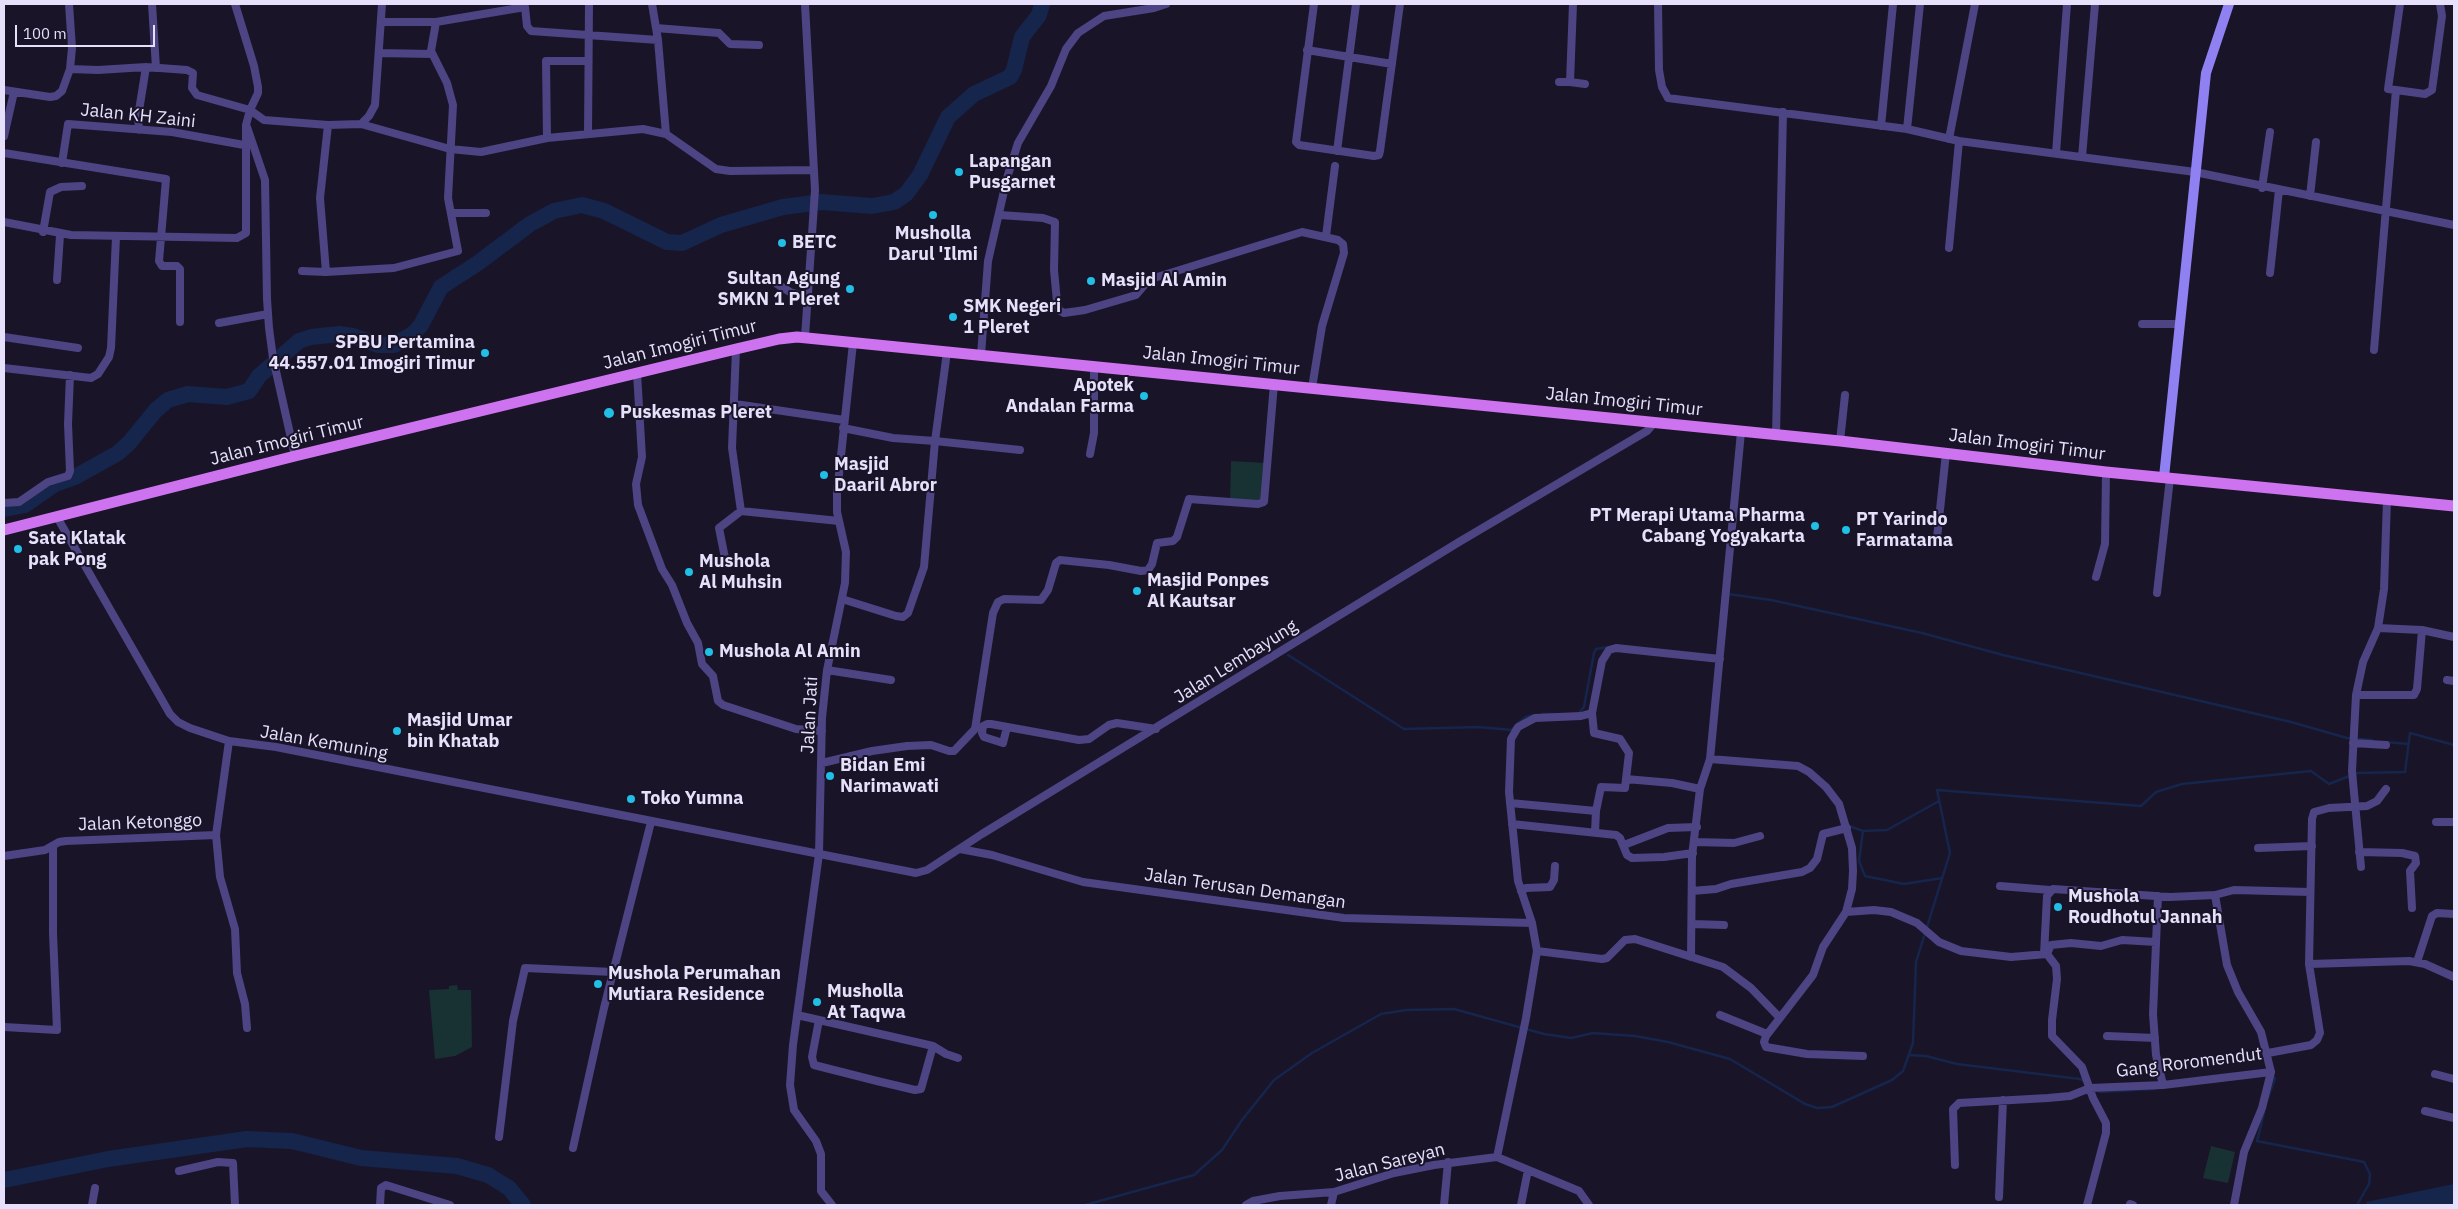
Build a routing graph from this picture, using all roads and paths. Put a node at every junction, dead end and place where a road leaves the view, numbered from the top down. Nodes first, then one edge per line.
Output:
1 (69, 4) edge
2 (152, 4) edge
3 (235, 4) edge
4 (382, 4) edge
5 (589, 4) edge
6 (652, 4) edge
7 (805, 4) edge
8 (1166, 4) edge
9 (1314, 4) edge
10 (1356, 4) edge
11 (1400, 4) edge
12 (1573, 4) edge
13 (1658, 4) edge
14 (1893, 4) edge
15 (1920, 4) edge
16 (1975, 4) edge
17 (2067, 4) edge
18 (2095, 4) edge
19 (2229, 4) edge
20 (2400, 4) edge
21 (2440, 4) edge
22 (381, 22) junction
23 (436, 22) junction
24 (656, 28) junction
25 (588, 37) junction
26 (658, 40) junction
27 (759, 45) dead end
28 (1308, 50) junction
29 (379, 52) junction
30 (432, 54) junction
31 (1349, 56) junction
32 (588, 62) junction
33 (1392, 64) junction
34 (146, 67) junction
35 (156, 68) junction
36 (70, 69) junction
37 (1559, 82) dead end
38 (1570, 82) junction
39 (1585, 84) dead end
40 (4, 90) edge
41 (2396, 90) junction
42 (14, 92) junction
43 (250, 110) junction
44 (1783, 112) junction
45 (361, 124) junction
46 (246, 125) junction
47 (328, 125) junction
48 (1881, 126) junction
49 (1906, 129) junction
50 (139, 130) junction
51 (2270, 132) dead end
52 (588, 134) junction
53 (666, 134) junction
54 (4, 136) edge
55 (548, 138) junction
56 (1949, 139) junction
57 (1959, 142) junction
58 (2316, 142) dead end
59 (244, 145) junction
60 (450, 149) junction
61 (1337, 151) junction
62 (4, 153) edge
63 (2056, 153) junction
64 (2082, 157) junction
65 (62, 163) junction
66 (1335, 166) dead end
67 (814, 170) junction
68 (2195, 172) junction
69 (82, 186) dead end
70 (2262, 188) junction
71 (2279, 190) junction
72 (2310, 196) junction
73 (451, 213) junction
74 (486, 213) dead end
75 (2386, 213) junction
76 (1000, 215) junction
77 (4, 222) edge
78 (2454, 225) edge
79 (44, 232) junction
80 (60, 235) junction
81 (1326, 236) junction
82 (116, 237) junction
83 (159, 238) junction
84 (1949, 248) dead end
85 (302, 271) dead end
86 (326, 272) junction
87 (2270, 273) dead end
88 (57, 280) dead end
89 (776, 284) dead end
90 (808, 297) junction
91 (268, 314) junction
92 (180, 322) dead end
93 (219, 323) dead end
94 (2142, 324) dead end
95 (2179, 324) junction
96 (4, 337) edge
97 (805, 338) junction
98 (853, 342) junction
99 (78, 348) dead end
100 (736, 349) junction
101 (2374, 350) dead end
102 (947, 352) junction
103 (980, 355) junction
104 (1094, 366) junction
105 (4, 368) edge
106 (637, 373) junction
107 (70, 375) junction
108 (1274, 384) junction
109 (1312, 388) junction
110 (1845, 395) dead end
111 (734, 404) junction
112 (1654, 423) junction
113 (843, 424) junction
114 (1742, 432) junction
115 (1776, 435) junction
116 (935, 441) junction
117 (1840, 441) junction
118 (1020, 450) dead end
119 (1946, 453) junction
120 (1090, 454) dead end
121 (295, 456) junction
122 (2106, 472) junction
123 (2167, 477) junction
124 (2388, 499) junction
125 (4, 503) edge
126 (2454, 506) edge
127 (741, 511) junction
128 (57, 517) junction
129 (839, 521) junction
130 (4, 530) edge
131 (1937, 538) dead end
132 (725, 558) dead end
133 (2096, 577) dead end
134 (2157, 593) dead end
135 (842, 599) junction
136 (2378, 628) junction
137 (2422, 630) junction
138 (2454, 637) edge
139 (1720, 658) junction
140 (827, 670) junction
141 (891, 680) dead end
142 (2356, 695) junction
143 (1592, 713) junction
144 (1007, 727) dead end
145 (1156, 729) junction
146 (822, 731) junction
147 (229, 742) junction
148 (2353, 742) junction
149 (2386, 745) dead end
150 (1710, 759) junction
151 (822, 763) junction
152 (1626, 779) junction
153 (1700, 789) junction
154 (2386, 789) dead end
155 (1510, 803) junction
156 (2354, 806) junction
157 (1596, 811) junction
158 (651, 822) junction
159 (2436, 822) dead end
160 (2454, 822) edge
161 (1512, 824) junction
162 (1697, 827) junction
163 (1847, 828) junction
164 (1595, 832) junction
165 (216, 835) junction
166 (1760, 836) dead end
167 (1695, 842) junction
168 (1624, 845) junction
169 (53, 846) junction
170 (2312, 846) junction
171 (2258, 848) dead end
172 (960, 849) junction
173 (2359, 852) junction
174 (1693, 853) junction
175 (819, 854) junction
176 (4, 856) edge
177 (1555, 866) dead end
178 (2360, 867) dead end
179 (2000, 886) dead end
180 (2050, 890) junction
181 (1521, 891) junction
182 (1692, 891) junction
183 (2310, 892) junction
184 (2158, 896) junction
185 (2215, 896) junction
186 (2412, 908) dead end
187 (1846, 912) junction
188 (2454, 914) edge
189 (1532, 923) junction
190 (1693, 924) junction
191 (1724, 925) dead end
192 (2156, 942) junction
193 (1538, 951) junction
194 (2045, 954) junction
195 (1691, 957) junction
196 (2418, 962) junction
197 (2309, 964) junction
198 (614, 972) junction
199 (2454, 977) edge
200 (797, 1015) junction
201 (1720, 1015) dead end
202 (1780, 1018) junction
203 (818, 1020) junction
204 (4, 1027) edge
205 (247, 1028) dead end
206 (1767, 1034) junction
207 (2107, 1036) dead end
208 (2155, 1038) junction
209 (933, 1046) junction
210 (2268, 1053) junction
211 (1862, 1056) dead end
212 (958, 1058) dead end
213 (2271, 1072) junction
214 (2435, 1074) dead end
215 (2454, 1079) edge
216 (2164, 1085) junction
217 (2090, 1088) junction
218 (2003, 1100) junction
219 (2425, 1111) dead end
220 (2454, 1118) edge
221 (499, 1136) dead end
222 (573, 1148) dead end
223 (1497, 1157) junction
224 (1448, 1162) junction
225 (1955, 1165) dead end
226 (1528, 1170) junction
227 (179, 1171) dead end
228 (95, 1188) dead end
229 (1334, 1192) junction
230 (1999, 1197) dead end
231 (92, 1205) edge
232 (235, 1205) edge
233 (380, 1205) edge
234 (450, 1205) edge
235 (832, 1205) edge
236 (1246, 1205) edge
237 (1331, 1205) edge
238 (1444, 1205) edge
239 (1521, 1205) edge
240 (1589, 1205) edge
241 (2087, 1205) edge
242 (2234, 1205) edge

1 - 36 street
2 - 35 street
3 - 43 street
4 - 22 street
5 - 25 street
6 - 24 street
7 - 67 street
8 - 76 street
9 - 28 street
10 - 31 street
11 - 33 street
12 - 38 street
13 - 44 street
14 - 48 street
15 - 49 street
16 - 56 street
17 - 63 street
18 - 64 street
19 - 68 street
20 - 41 street
21 - 41 street
22 - 23 street
22 - 29 street
23 - 25 street
23 - 30 street
24 - 26 street
24 - 27 street
25 - 26 street
25 - 32 street
26 - 53 street
28 - 31 street
28 - 61 street
29 - 30 street
29 - 45 street
30 - 60 street
31 - 33 street
31 - 61 street
32 - 52 street
32 - 55 street
33 - 61 street
34 - 35 street
34 - 36 street
34 - 50 street
35 - 43 street
36 - 42 street
37 - 38 street
38 - 39 street
40 - 42 street
41 - 75 street
42 - 54 street
43 - 46 street
43 - 47 street
44 - 48 street
44 - 115 street
45 - 47 street
45 - 60 street
46 - 59 street
46 - 91 street
47 - 86 street
48 - 49 street
49 - 56 street
50 - 59 street, Jalan KH Zaini
50 - 65 street, Jalan KH Zaini
51 - 70 street
52 - 53 street
52 - 55 street
53 - 67 street
55 - 60 street
56 - 57 street
57 - 63 street
57 - 84 street
58 - 72 street
59 - 83 street
60 - 73 street
62 - 65 street
63 - 64 street
64 - 68 street
65 - 83 street
66 - 81 street
67 - 90 street
68 - 70 street
68 - 95 street
69 - 79 street
70 - 71 street
71 - 72 street
71 - 87 street
72 - 75 street
73 - 74 street
73 - 86 street
75 - 78 street
75 - 101 street
76 - 81 street
76 - 103 street
77 - 79 street
79 - 80 street
80 - 82 street
80 - 88 street
81 - 109 street
82 - 83 street
82 - 107 street
83 - 92 street
85 - 86 street
89 - 90 street
90 - 97 street
91 - 93 street
91 - 121 street
94 - 95 street
95 - 123 street
96 - 99 street
97 - 98 main road, Jalan Imogiri Timur
97 - 100 main road, Jalan Imogiri Timur
98 - 102 main road, Jalan Imogiri Timur
98 - 113 street, Jalan Jati
100 - 106 main road, Jalan Imogiri Timur
100 - 111 street
102 - 103 main road, Jalan Imogiri Timur
102 - 116 street
103 - 104 main road, Jalan Imogiri Timur
104 - 108 main road, Jalan Imogiri Timur
104 - 120 street
105 - 107 street
106 - 121 main road, Jalan Imogiri Timur
106 - 146 street
107 - 125 street
108 - 109 main road, Jalan Imogiri Timur
108 - 151 street
109 - 112 main road, Jalan Imogiri Timur
110 - 117 street
111 - 113 street
111 - 127 street
112 - 114 main road, Jalan Imogiri Timur
112 - 145 street, Jalan Lembayung
113 - 116 street
113 - 129 street, Jalan Jati
114 - 115 main road, Jalan Imogiri Timur
114 - 139 street
115 - 117 main road, Jalan Imogiri Timur
116 - 118 street
116 - 135 street
117 - 119 main road, Jalan Imogiri Timur
119 - 122 main road, Jalan Imogiri Timur
119 - 131 street
121 - 128 main road, Jalan Imogiri Timur
122 - 123 main road, Jalan Imogiri Timur
122 - 133 street
123 - 124 main road, Jalan Imogiri Timur
123 - 134 street
124 - 126 main road, Jalan Imogiri Timur
124 - 136 street
127 - 129 street
127 - 132 street
128 - 130 main road, Jalan Imogiri Timur
128 - 147 street, Jalan Kemuning
129 - 135 street, Jalan Jati
135 - 140 street, Jalan Jati
136 - 137 street
136 - 142 street
137 - 138 street
137 - 142 street
139 - 143 street
139 - 150 street
140 - 141 street
140 - 146 street, Jalan Jati
142 - 148 street
143 - 152 street
143 - 155 street
144 - 145 street
145 - 172 street, Jalan Lembayung
146 - 151 street, Jalan Jati
147 - 158 street, Jalan Kemuning
147 - 165 street, Jalan Ketonggo
148 - 149 street
148 - 156 street
150 - 153 street
150 - 163 street
151 - 175 street, Jalan Jati
152 - 153 street
152 - 157 street
153 - 162 street
154 - 156 street
155 - 157 street
155 - 161 street
156 - 170 street
156 - 173 street
157 - 164 street
158 - 175 street, Jalan Kemuning
158 - 198 street
159 - 160 street
161 - 164 street
161 - 181 street
162 - 167 street
162 - 168 street
163 - 182 street
163 - 187 street
164 - 168 street
165 - 169 street, Jalan Ketonggo
165 - 205 street
166 - 167 street
167 - 174 street
168 - 174 street
169 - 176 street, Jalan Ketonggo
169 - 204 street
170 - 171 street
170 - 183 street
172 - 175 street, Jalan Lembayung
172 - 189 street, Jalan Terusan Demangan
173 - 178 street
173 - 186 street
174 - 182 street
175 - 200 street, Jalan Jati
177 - 181 street
179 - 180 street
180 - 184 street
180 - 194 street
181 - 189 street
182 - 190 street
183 - 185 street
183 - 197 street
184 - 185 street
184 - 192 street
185 - 210 street, Gang Roromendut
187 - 194 street
187 - 202 street
188 - 196 street
189 - 193 street
190 - 191 street
190 - 195 street
192 - 194 street
192 - 208 street
193 - 195 street
193 - 223 street
194 - 217 street
195 - 202 street
196 - 197 street
196 - 199 street
197 - 210 street
198 - 221 street
198 - 222 street
200 - 203 street
200 - 235 street, Jalan Jati
201 - 206 street
202 - 206 street
203 - 209 street
203 - 209 street
206 - 211 street
207 - 208 street
208 - 216 street
209 - 212 street
210 - 213 street, Gang Roromendut
213 - 216 street, Gang Roromendut
213 - 242 street
214 - 215 street
216 - 217 street, Gang Roromendut
217 - 218 street, Gang Roromendut
217 - 241 street
218 - 225 street, Gang Roromendut
218 - 230 street
219 - 220 street
223 - 224 street, Jalan Sareyan
223 - 226 street, Jalan Sareyan
224 - 229 street, Jalan Sareyan
224 - 238 street
226 - 239 street
226 - 240 street, Jalan Sareyan
227 - 232 street
228 - 231 street
229 - 236 street, Jalan Sareyan
229 - 237 street
233 - 234 street

